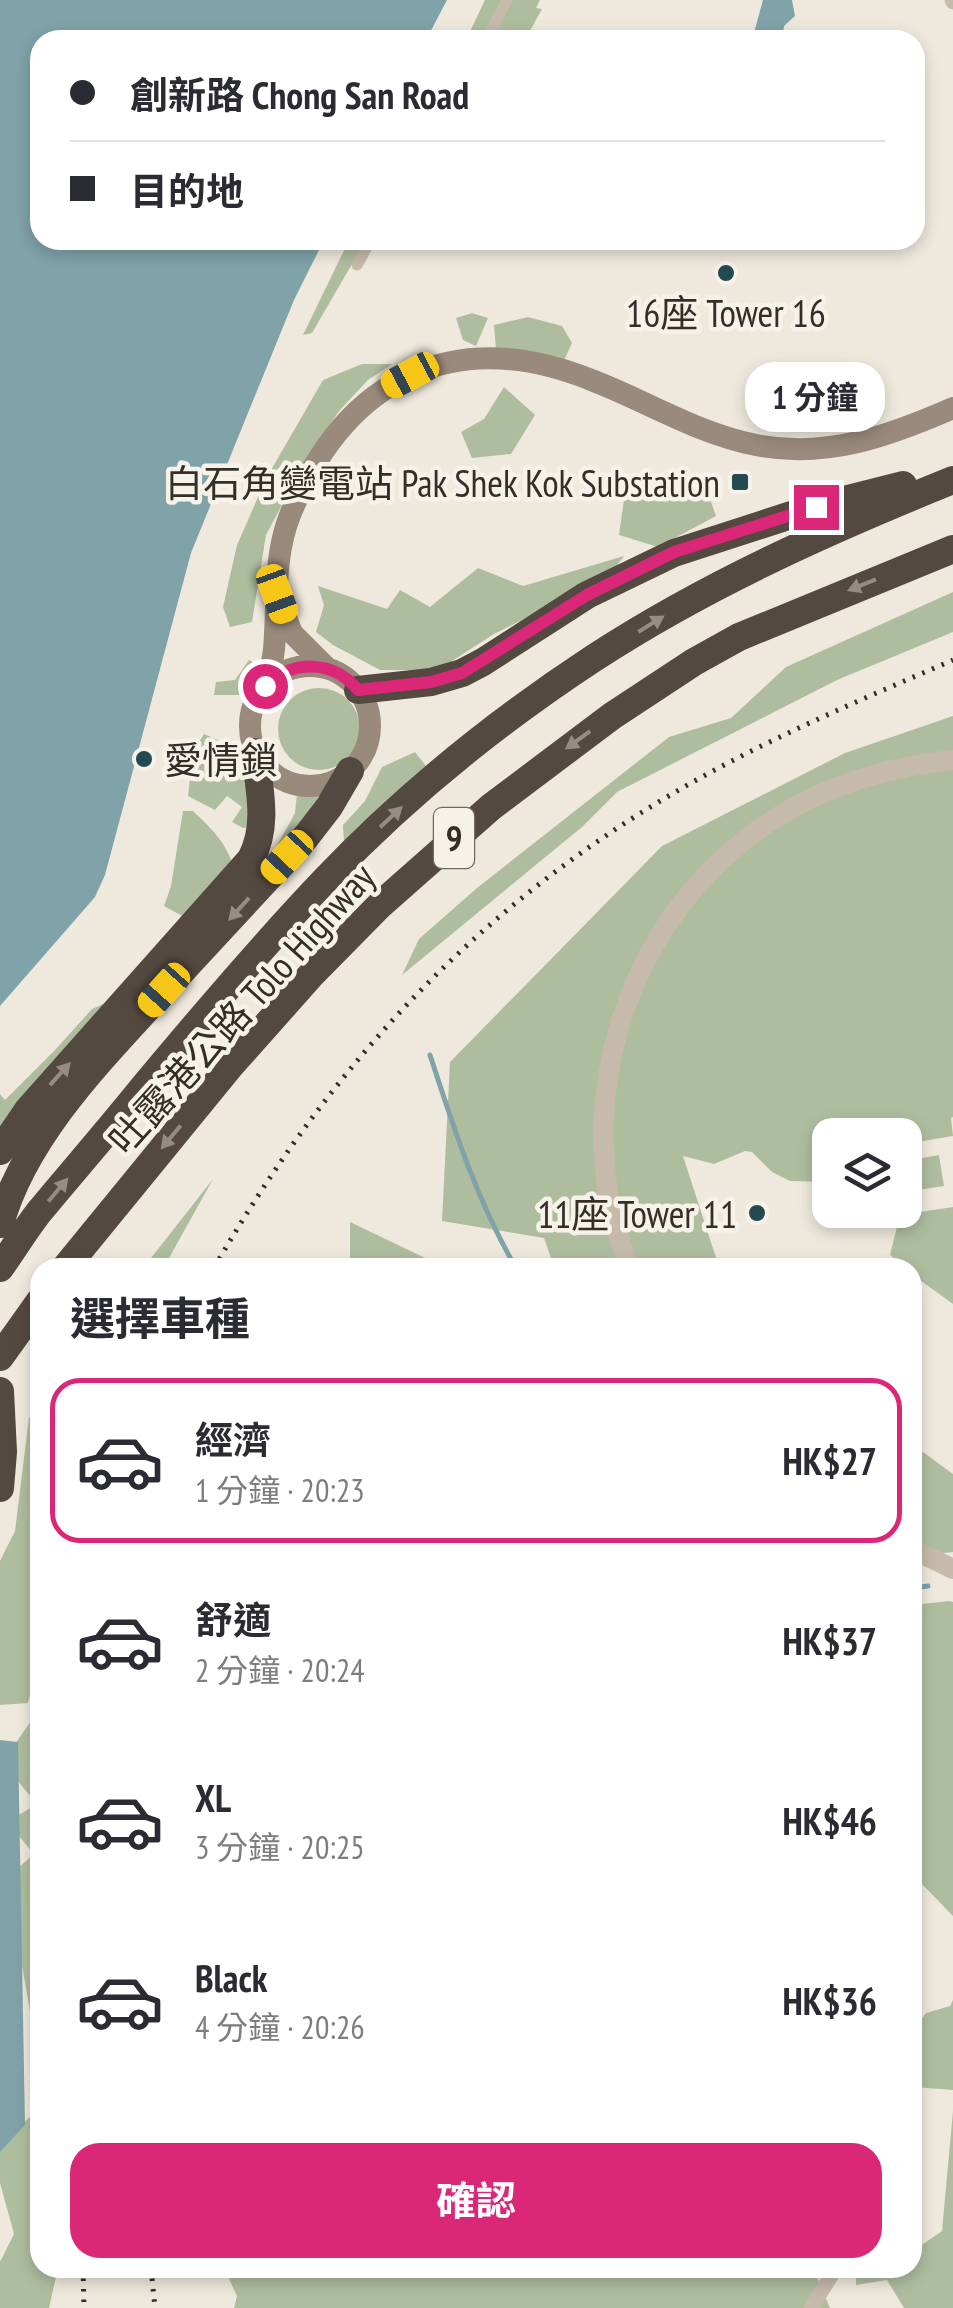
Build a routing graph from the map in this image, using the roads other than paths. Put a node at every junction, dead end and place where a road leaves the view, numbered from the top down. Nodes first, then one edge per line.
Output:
1 (507, 0) edge
2 (491, 30) edge
3 (365, 250) edge
4 (357, 265) dead end
5 (953, 408) edge
6 (953, 477) edge
7 (953, 549) edge
8 (277, 594) junction
9 (326, 668) junction
10 (265, 686) junction
11 (358, 690) junction
12 (255, 752) junction
13 (953, 760) edge
14 (350, 771) junction
15 (0, 1151) edge
16 (0, 1224) edge
17 (73, 1258) edge
18 (626, 1258) edge
19 (0, 1268) edge
20 (30, 1315) edge
21 (0, 1356) edge
22 (0, 1391) edge
23 (0, 1488) edge
24 (922, 1553) edge
25 (953, 1569) edge
26 (830, 2278) edge
27 (811, 2308) edge

1 - 2 street
3 - 4 street
5 - 8 main road
6 - 11 highway
19 -> 6 highway, 吐露港公路 Tolo Highway / 9
7 -> 17 highway, 吐露港公路 Tolo Highway / 9
8 - 9 main road
8 - 10 main road
9 - 10 main road
9 - 11 main road
10 - 12 main road
11 - 14 main road
12 - 14 main road
15 -> 12 highway
13 - 18 street
14 -> 16 highway
20 - 21 highway
22 - 23 highway
24 - 25 street
26 - 27 street

